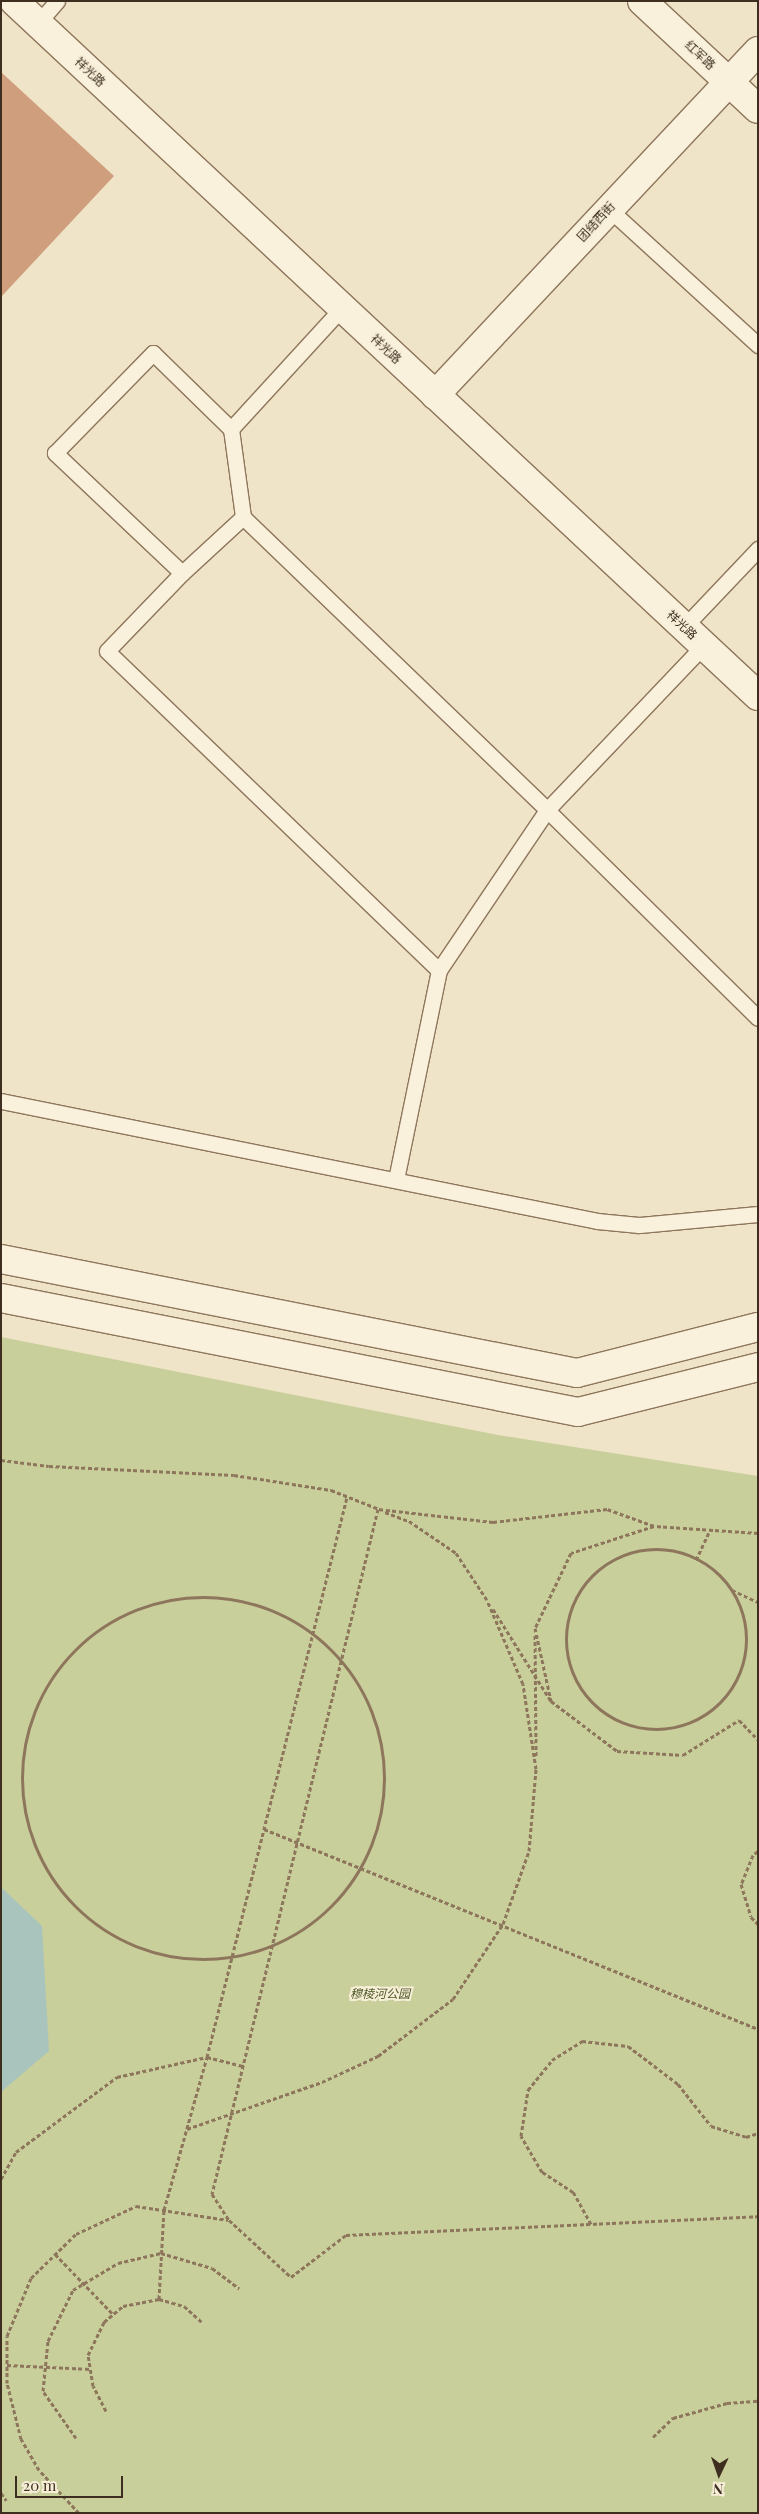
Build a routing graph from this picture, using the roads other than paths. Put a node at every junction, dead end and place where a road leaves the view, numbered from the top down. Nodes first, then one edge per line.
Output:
1 (14, 1) edge
2 (58, 1) edge
3 (642, 1) edge
4 (38, 23) junction
5 (758, 51) edge
6 (728, 81) junction
7 (758, 109) edge
8 (609, 209) junction
9 (342, 308) junction
10 (758, 345) edge
11 (435, 394) junction
12 (231, 429) junction
13 (243, 517) junction
14 (758, 550) edge
15 (182, 573) junction
16 (684, 627) junction
17 (704, 645) junction
18 (758, 696) edge
19 (547, 810) junction
20 (439, 970) junction
21 (758, 1018) edge
22 (1, 1101) edge
23 (396, 1180) junction
24 (758, 1214) edge
25 (1, 1259) edge
26 (1, 1298) edge
27 (758, 1327) edge
28 (758, 1367) edge

1 - 4 street, 祥光路
2 - 4 lane
3 - 6 street, 红军路
4 - 9 street, 祥光路
5 - 6 street, 团结西街
6 - 7 street, 红军路
6 - 8 street, 团结西街
8 - 10 lane
8 - 11 street, 团结西街
9 - 11 street, 祥光路
9 - 12 lane
11 - 16 street, 祥光路
12 - 13 lane
12 - 15 lane
13 - 15 lane
13 - 19 lane
14 - 16 lane
15 - 20 lane
16 - 17 street, 祥光路
17 - 18 street, 祥光路
17 - 19 lane
19 - 20 lane
19 - 21 lane
20 - 23 lane
22 - 23 lane
23 - 24 lane
25 - 27 street
26 - 28 street

